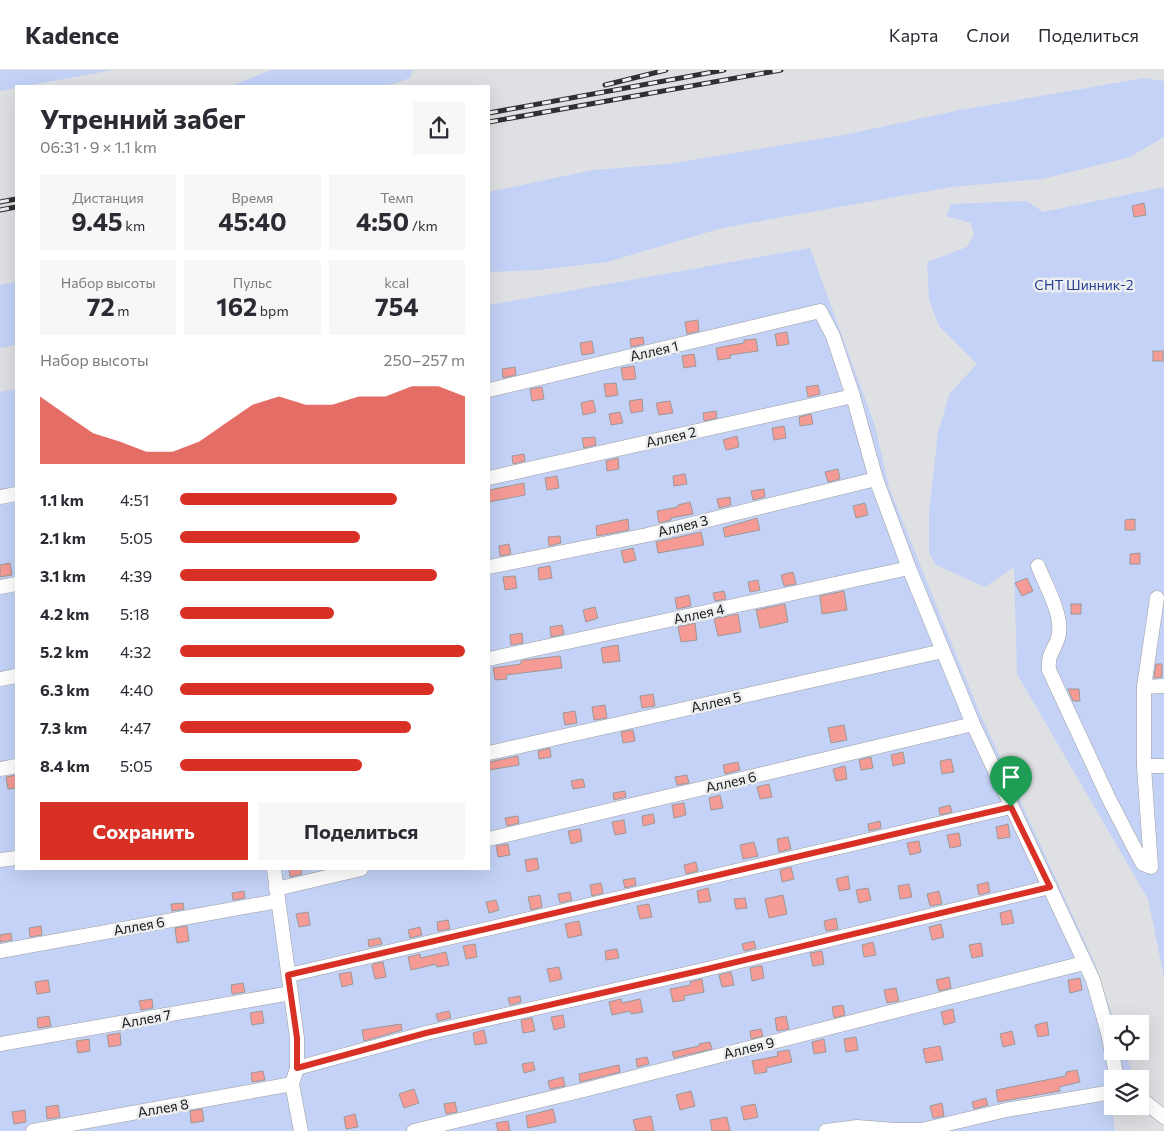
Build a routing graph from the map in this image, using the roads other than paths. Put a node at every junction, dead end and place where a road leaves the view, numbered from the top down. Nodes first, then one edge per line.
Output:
1 (490, 390) edge
2 (853, 396) junction
3 (490, 478) edge
4 (876, 479) junction
5 (15, 494) edge
6 (0, 497) edge
7 (1038, 566) dead end
8 (490, 567) edge
9 (909, 568) junction
10 (15, 584) edge
11 (0, 587) edge
12 (1157, 598) dead end
13 (943, 651) junction
14 (490, 659) edge
15 (15, 676) edge
16 (0, 678) edge
17 (1164, 686) edge
18 (1144, 687) junction
19 (973, 724) junction
20 (490, 753) edge
21 (15, 766) edge
22 (1144, 766) junction
23 (1164, 766) edge
24 (0, 769) edge
25 (1011, 807) junction
26 (490, 839) edge
27 (15, 858) edge
28 (0, 860) edge
29 (274, 870) edge
30 (359, 870) edge
31 (1050, 887) junction
32 (277, 895) junction
33 (0, 952) edge
34 (1084, 963) junction
35 (288, 975) junction
36 (291, 993) junction
37 (0, 1044) edge
38 (297, 1068) junction
39 (1115, 1070) edge
40 (292, 1084) junction
41 (1104, 1093) edge
42 (1149, 1105) edge
43 (1164, 1117) edge
44 (33, 1131) edge
45 (302, 1131) edge
46 (414, 1131) edge
47 (826, 1131) edge

1 - 2 lane, Аллея 1
2 - 3 lane, Аллея 2
2 - 4 lane
4 - 8 lane, Аллея 3
4 - 9 lane
5 - 6 lane
7 - 22 lane
9 - 13 lane
9 - 14 lane, Аллея 4
10 - 11 lane
12 - 18 lane
13 - 19 lane
13 - 20 lane, Аллея 5
15 - 16 lane
17 - 18 lane
18 - 22 lane
19 - 25 lane
19 - 26 lane, Аллея 6
21 - 24 lane
22 - 23 lane
25 - 31 lane
25 - 35 lane
27 - 28 lane
29 - 32 lane
30 - 32 lane, Аллея 6
31 - 34 lane
31 - 38 lane
32 - 33 lane, Аллея 6
32 - 35 lane
34 - 39 lane
34 - 46 lane, Аллея 9
35 - 36 lane
36 - 37 lane, Аллея 7
36 - 38 lane
38 - 40 lane
40 - 44 lane, Аллея 8
40 - 45 lane
41 - 47 lane
42 - 43 lane

